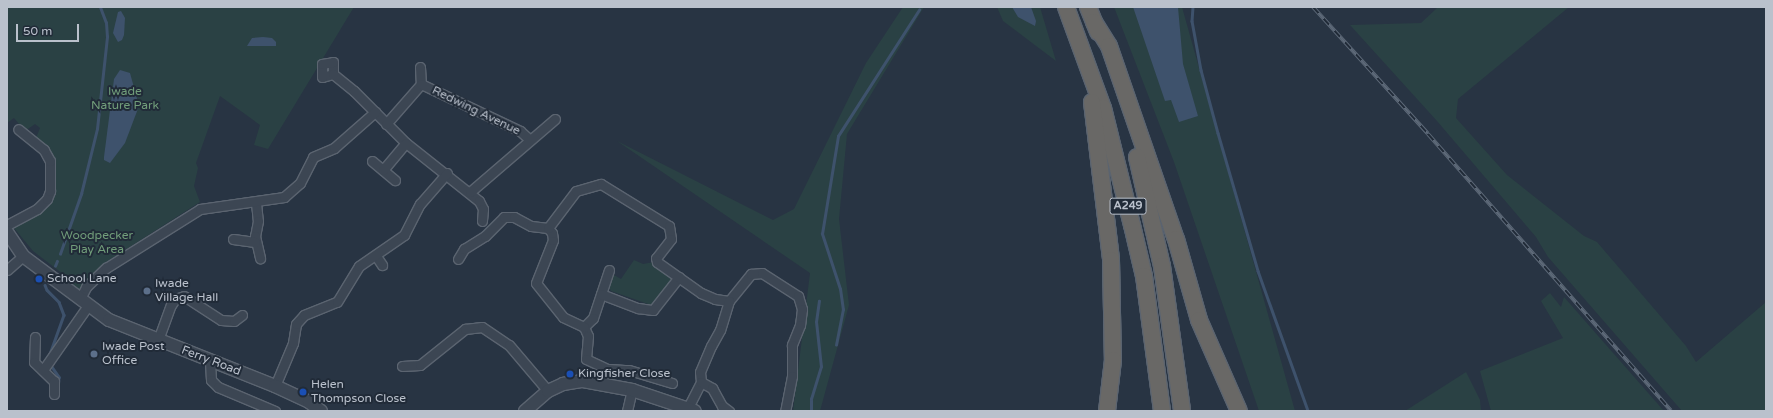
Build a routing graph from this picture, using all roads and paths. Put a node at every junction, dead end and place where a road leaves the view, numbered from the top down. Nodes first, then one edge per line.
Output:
1 (1066, 7) edge
2 (1091, 14) edge
3 (1078, 38) junction
4 (420, 67) dead end
5 (333, 74) dead end
6 (421, 84) junction
7 (375, 112) junction
8 (555, 119) dead end
9 (386, 124) junction
10 (18, 129) dead end
11 (530, 140) junction
12 (406, 143) junction
13 (372, 161) dead end
14 (383, 170) junction
15 (447, 173) junction
16 (395, 180) dead end
17 (470, 192) junction
18 (256, 203) junction
19 (482, 222) dead end
20 (7, 225) edge
21 (548, 228) junction
22 (7, 232) edge
23 (233, 239) dead end
24 (255, 242) junction
25 (22, 256) junction
26 (376, 256) junction
27 (260, 258) dead end
28 (458, 259) dead end
29 (382, 265) dead end
30 (7, 270) edge
31 (609, 270) dead end
32 (679, 277) junction
33 (601, 294) junction
34 (85, 301) junction
35 (729, 301) junction
36 (242, 315) dead end
37 (584, 326) junction
38 (35, 337) dead end
39 (158, 340) junction
40 (210, 361) junction
41 (47, 364) junction
42 (408, 369) dead end
43 (701, 382) junction
44 (672, 383) dead end
45 (275, 386) junction
46 (632, 390) junction
47 (548, 391) junction
48 (54, 394) dead end
49 (266, 409) edge
50 (692, 409) edge
51 (275, 411) edge
52 (321, 411) edge
53 (525, 411) edge
54 (626, 411) edge
55 (729, 411) edge
56 (785, 411) edge
57 (1107, 411) edge
58 (1162, 411) edge
59 (1182, 411) edge
60 (1239, 411) edge

1 - 3 highway, A249
2 - 59 highway, A249
2 - 60 highway, A249
3 - 57 highway, A249
3 - 58 highway, A249
4 - 6 street, Redwing Avenue
5 - 7 street
6 - 9 street, Redwing Avenue
6 - 11 street, Redwing Avenue
7 - 9 street
7 - 18 street
8 - 11 street
9 - 12 street
10 - 20 street
11 - 17 street
12 - 14 street
12 - 15 street
13 - 14 street
14 - 16 street
15 - 17 street
15 - 26 street
17 - 19 street
18 - 24 street
18 - 34 street
21 - 28 street
21 - 32 street
21 - 37 street
22 - 25 street, Ferry Road
23 - 24 street
24 - 27 street
25 - 30 street
25 - 34 street, Ferry Road
26 - 29 street
26 - 45 street
31 - 33 street
32 - 33 street
32 - 35 street
33 - 37 street
34 - 39 street, Ferry Road
34 - 41 street
35 - 43 street
35 - 56 street
36 - 39 street
37 - 44 street
38 - 41 street
39 - 40 street, Ferry Road
40 - 45 street, Ferry Road
40 - 49 street
41 - 48 street
42 - 47 street
43 - 50 street
43 - 55 street
45 - 52 street, Ferry Road
46 - 47 street
46 - 50 street
46 - 54 street
47 - 53 street
49 - 51 street

